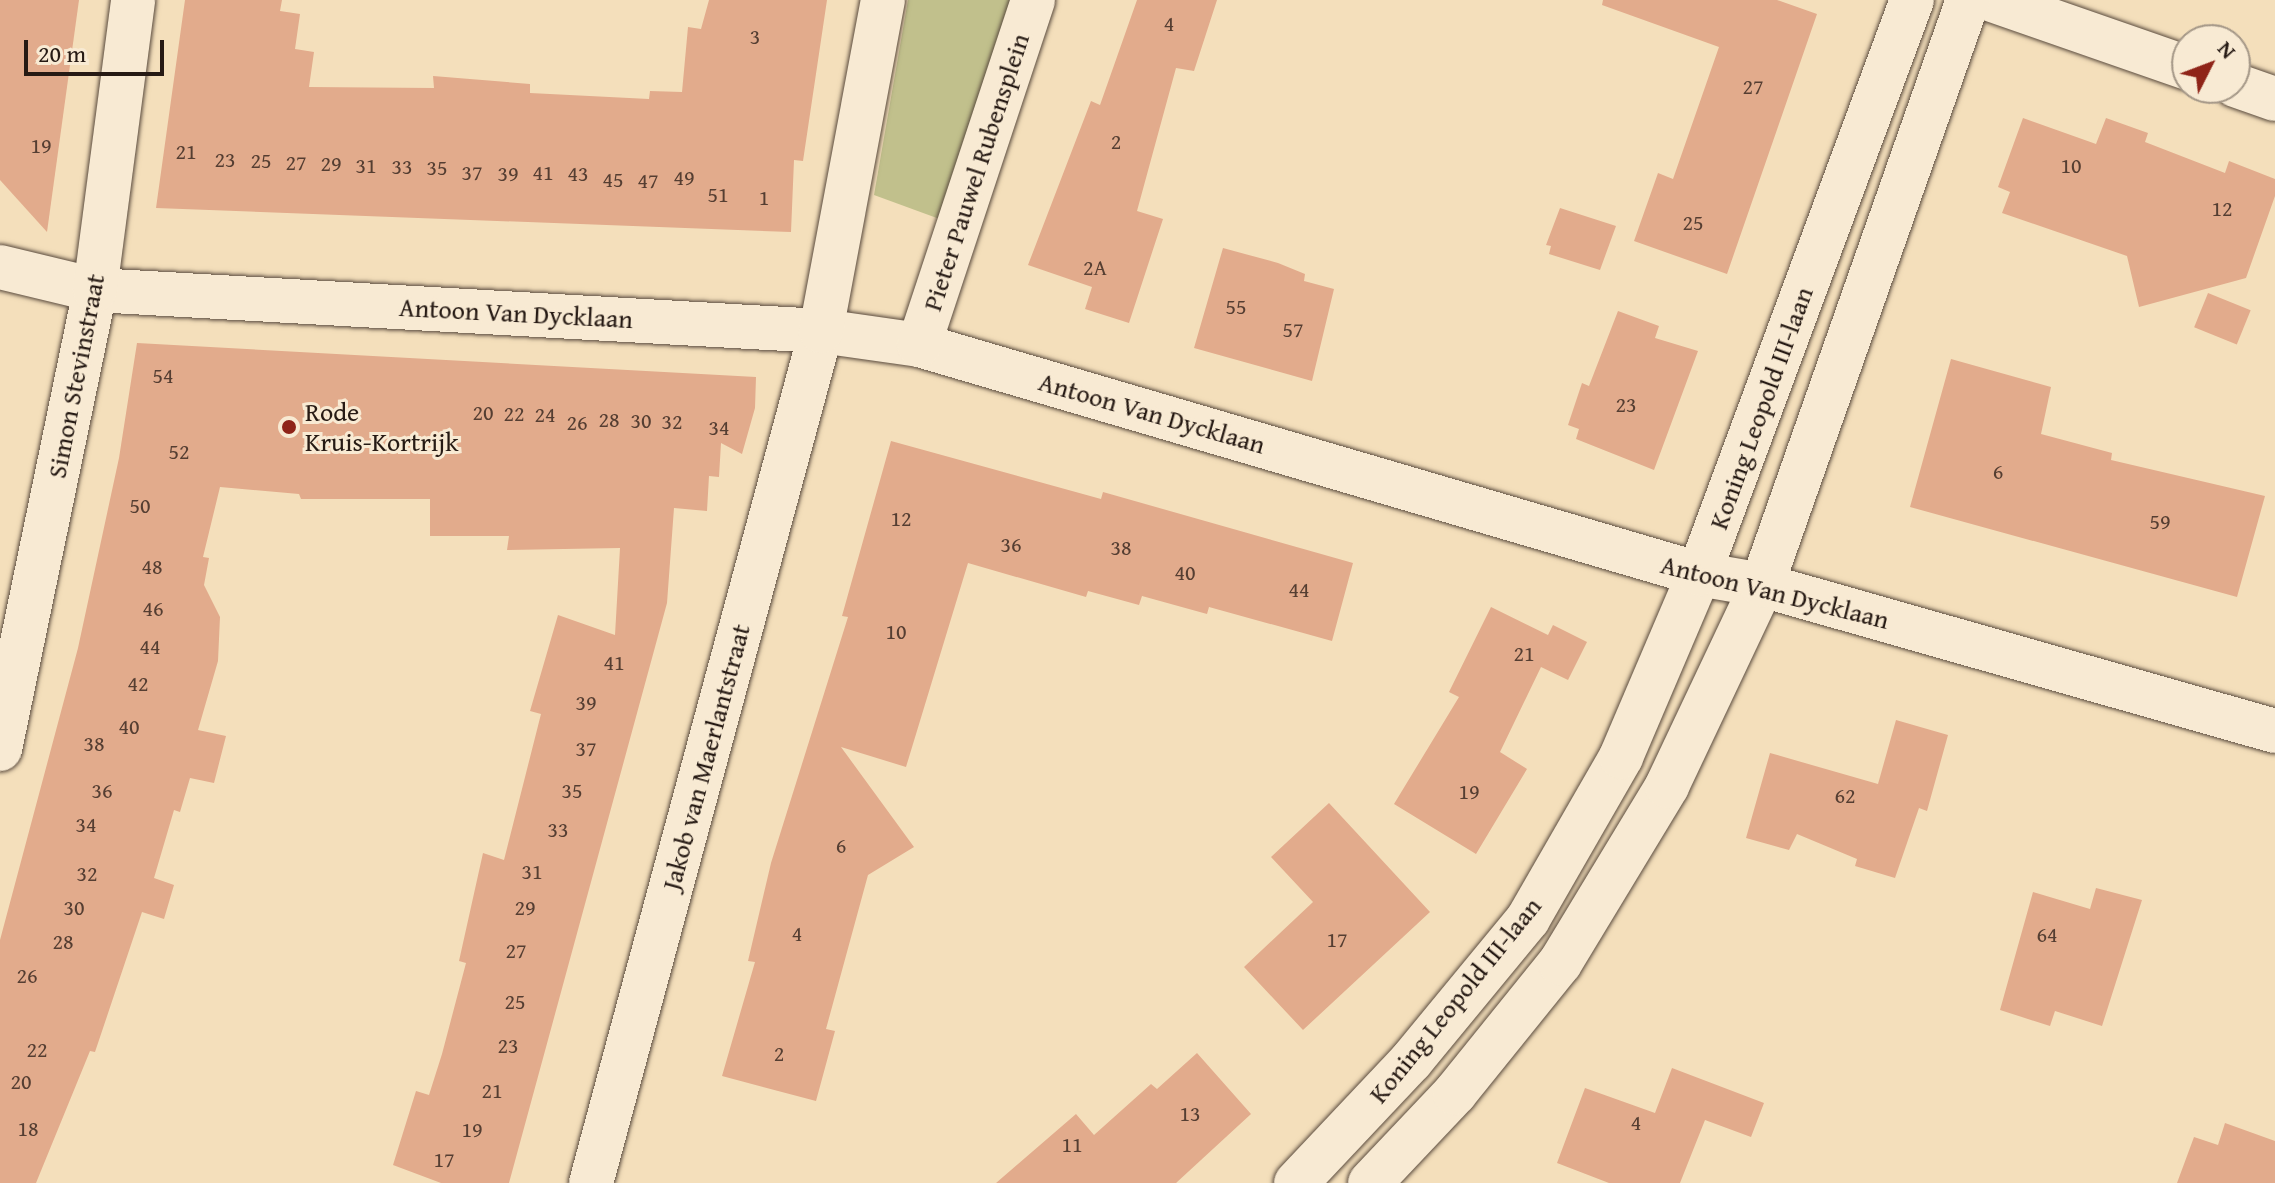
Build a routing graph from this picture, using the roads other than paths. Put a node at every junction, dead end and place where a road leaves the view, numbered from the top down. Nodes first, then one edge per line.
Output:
1 (133, 0) edge
2 (883, 0) edge
3 (1033, 0) edge
4 (1912, 0) edge
5 (1968, 0) edge
6 (1992, 0) edge
7 (2171, 62) edge
8 (2251, 91) edge
9 (2275, 99) edge
10 (0, 267) edge
11 (95, 290) junction
12 (821, 331) junction
13 (919, 345) junction
14 (1699, 574) junction
15 (1762, 585) junction
16 (2275, 731) edge
17 (0, 749) edge
18 (591, 1183) edge
19 (1296, 1183) edge
20 (1370, 1183) edge

1 - 11 street, Simon Stevinstraat
2 - 12 street
3 - 13 street, Pieter Pauwel Rubensplein
4 - 14 street, Koning Leopold III-laan
5 - 15 street, Koning Leopold III-laan
6 - 7 street
8 - 9 street
10 - 11 street, Antoon Van Dycklaan
11 - 12 street, Antoon Van Dycklaan
11 - 17 street, Simon Stevinstraat
12 - 13 street, Antoon Van Dycklaan
12 - 18 street, Jakob van Maerlantstraat
13 - 14 street, Antoon Van Dycklaan
14 - 15 street, Antoon Van Dycklaan
14 - 19 street, Koning Leopold III-laan
15 - 16 street, Antoon Van Dycklaan
15 - 20 street, Koning Leopold III-laan

